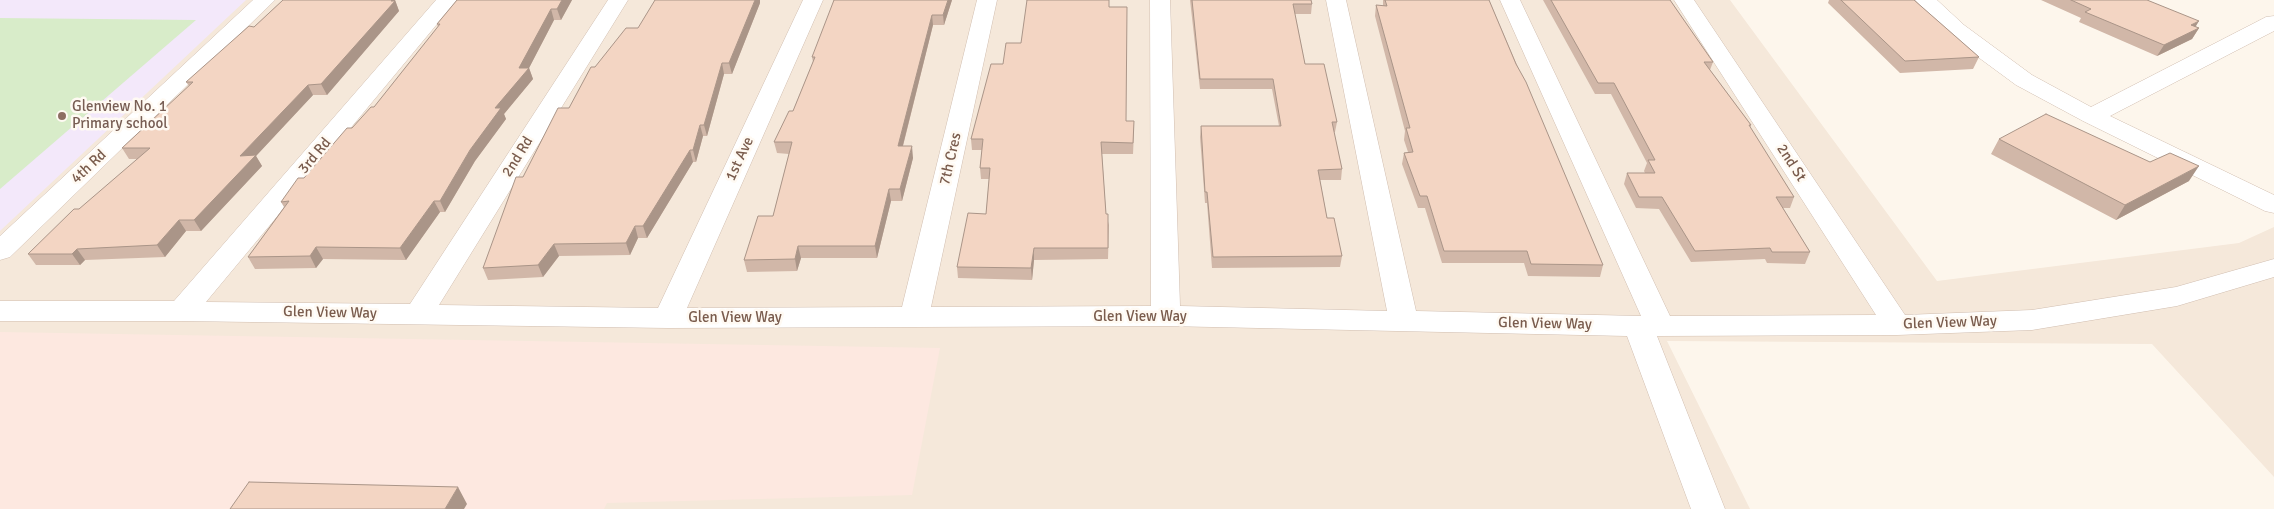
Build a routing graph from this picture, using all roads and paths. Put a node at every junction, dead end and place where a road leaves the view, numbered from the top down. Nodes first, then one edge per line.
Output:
1 (265, 0) edge
2 (447, 0) edge
3 (618, 0) edge
4 (813, 0) edge
5 (987, 0) edge
6 (1160, 0) edge
7 (1336, 0) edge
8 (1510, 0) edge
9 (1684, 0) edge
10 (1925, 0) edge
11 (2274, 22) edge
12 (2091, 116) junction
13 (2274, 204) edge
14 (0, 251) edge
15 (2274, 268) edge
16 (0, 311) edge
17 (182, 311) junction
18 (418, 315) junction
19 (1166, 316) junction
20 (668, 318) junction
21 (914, 318) junction
22 (1402, 320) junction
23 (1897, 325) junction
24 (1649, 326) junction
25 (1708, 509) edge

1 - 14 street, 4th Rd
2 - 17 street, 3rd Rd
3 - 18 street, 2nd Rd
4 - 20 street, 1st Ave
5 - 21 street, 7th Cres
6 - 19 street
7 - 22 street
8 - 24 street
9 - 23 street, 2nd St
10 - 12 street
11 - 12 street
12 - 13 street
15 - 23 street, Glen View Way
16 - 17 street, Glen View Way
17 - 18 street, Glen View Way
18 - 20 street, Glen View Way
19 - 21 street, Glen View Way
19 - 22 street, Glen View Way
20 - 21 street, Glen View Way
22 - 24 street, Glen View Way
23 - 24 street, Glen View Way
24 - 25 street

